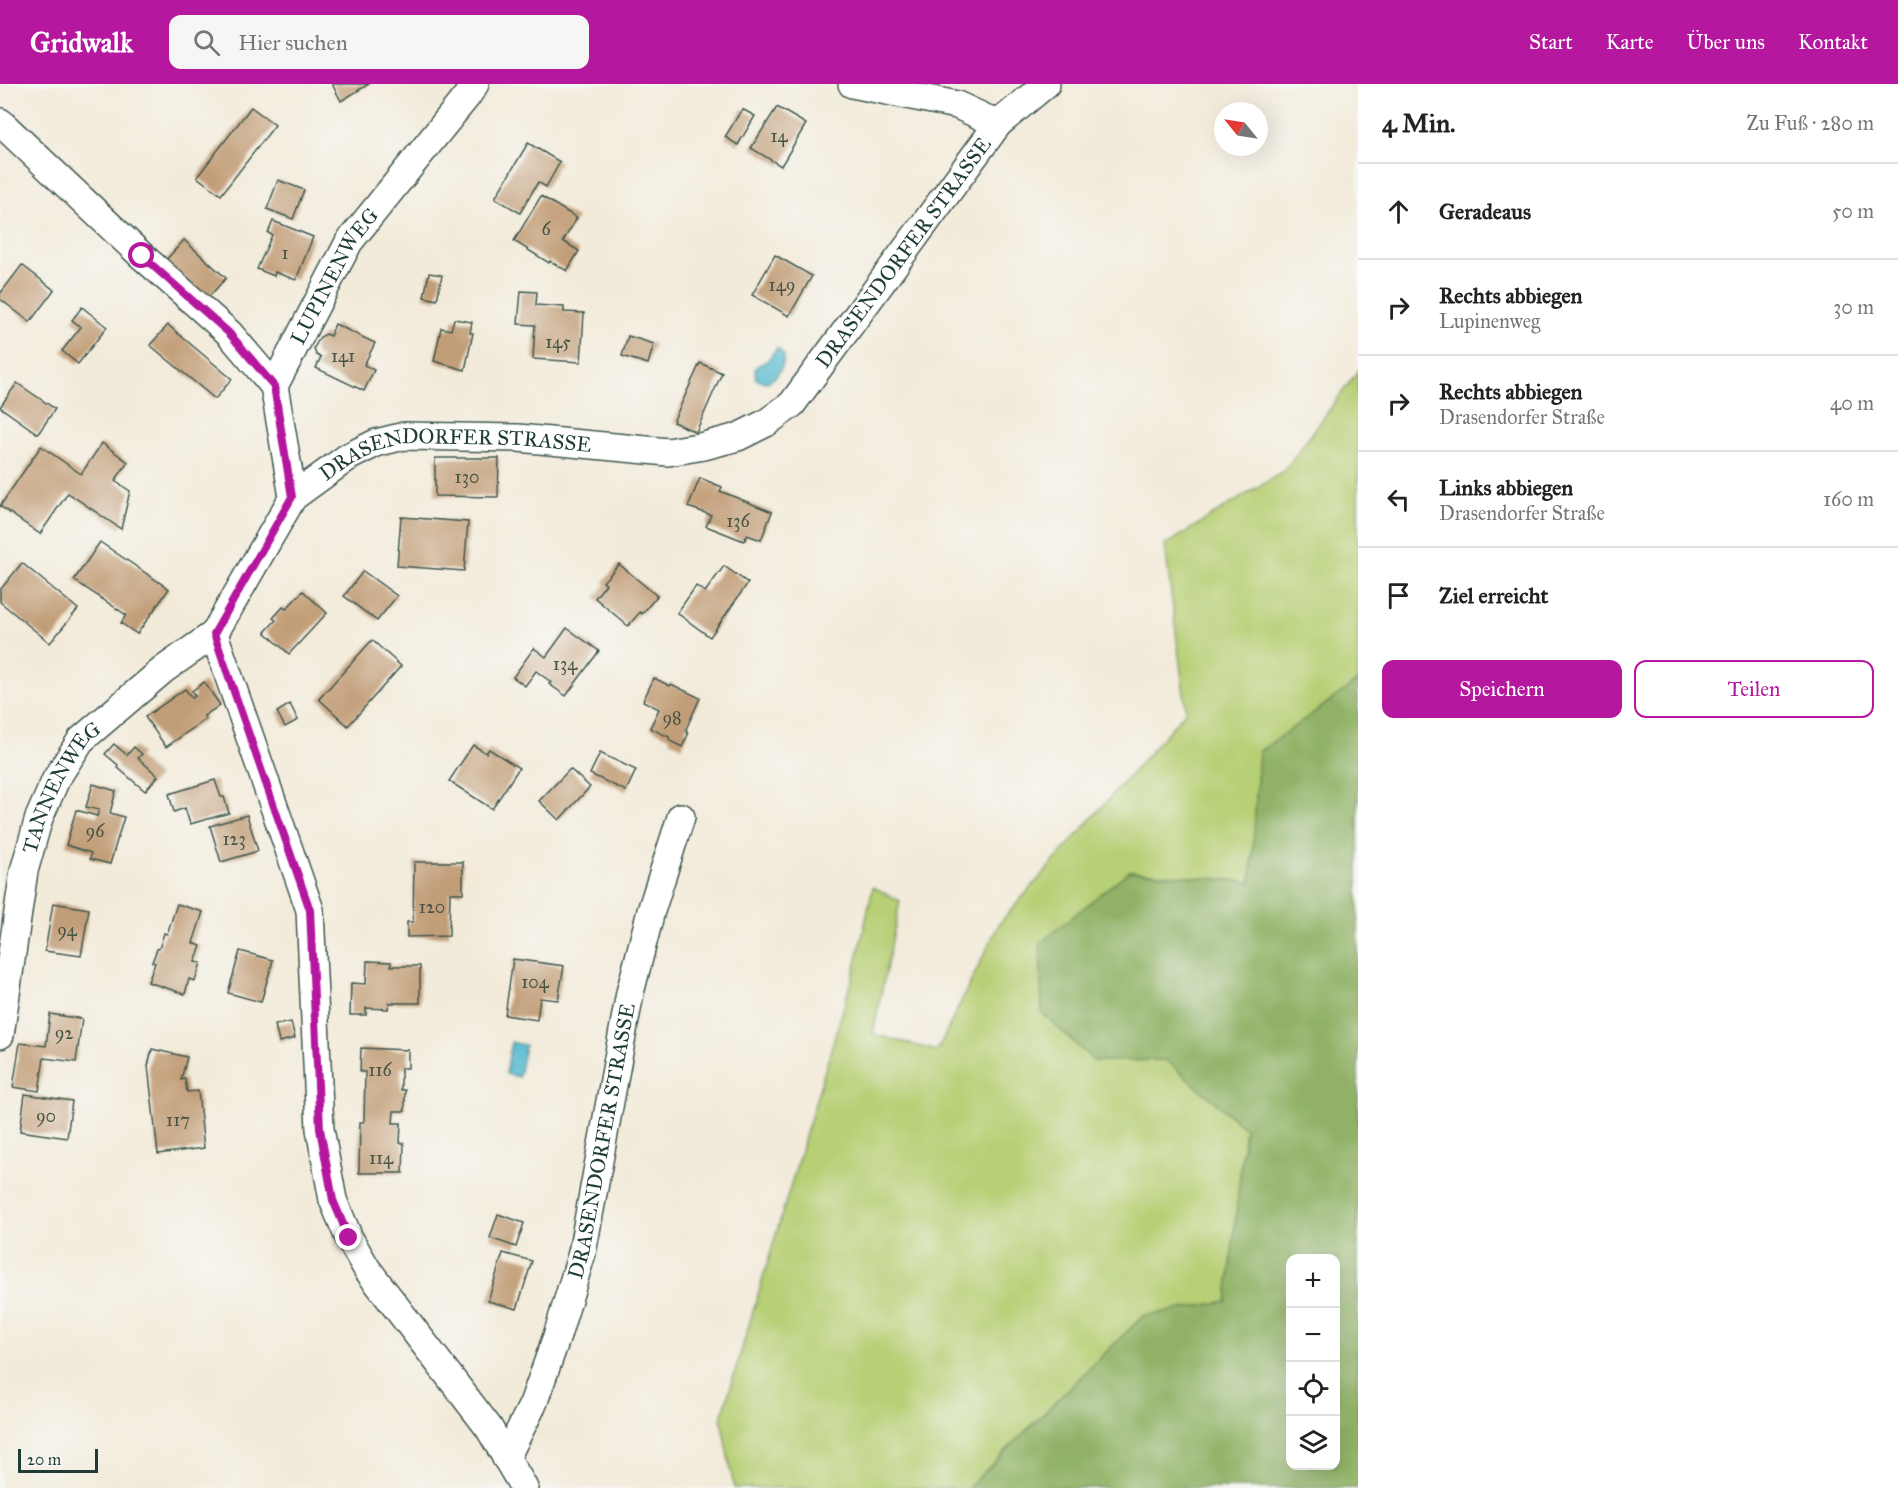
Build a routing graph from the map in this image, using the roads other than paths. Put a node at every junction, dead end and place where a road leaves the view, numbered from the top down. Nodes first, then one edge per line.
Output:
1 (475, 84) edge
2 (852, 84) edge
3 (1046, 84) edge
4 (0, 122) edge
5 (998, 124) junction
6 (274, 386) junction
7 (292, 497) junction
8 (214, 634) junction
9 (681, 817) dead end
10 (0, 1035) edge
11 (506, 1458) junction
12 (524, 1488) edge

1 - 6 street, LUPINENWEG
2 - 5 street
3 - 5 street, DRASENDORFER STRASSE
4 - 6 street
5 - 7 street, DRASENDORFER STRASSE
6 - 7 street
7 - 8 street, DRASENDORFER STRASSE
8 - 10 street, TANNENWEG
8 - 11 street
9 - 11 street, DRASENDORFER STRASSE
11 - 12 street

